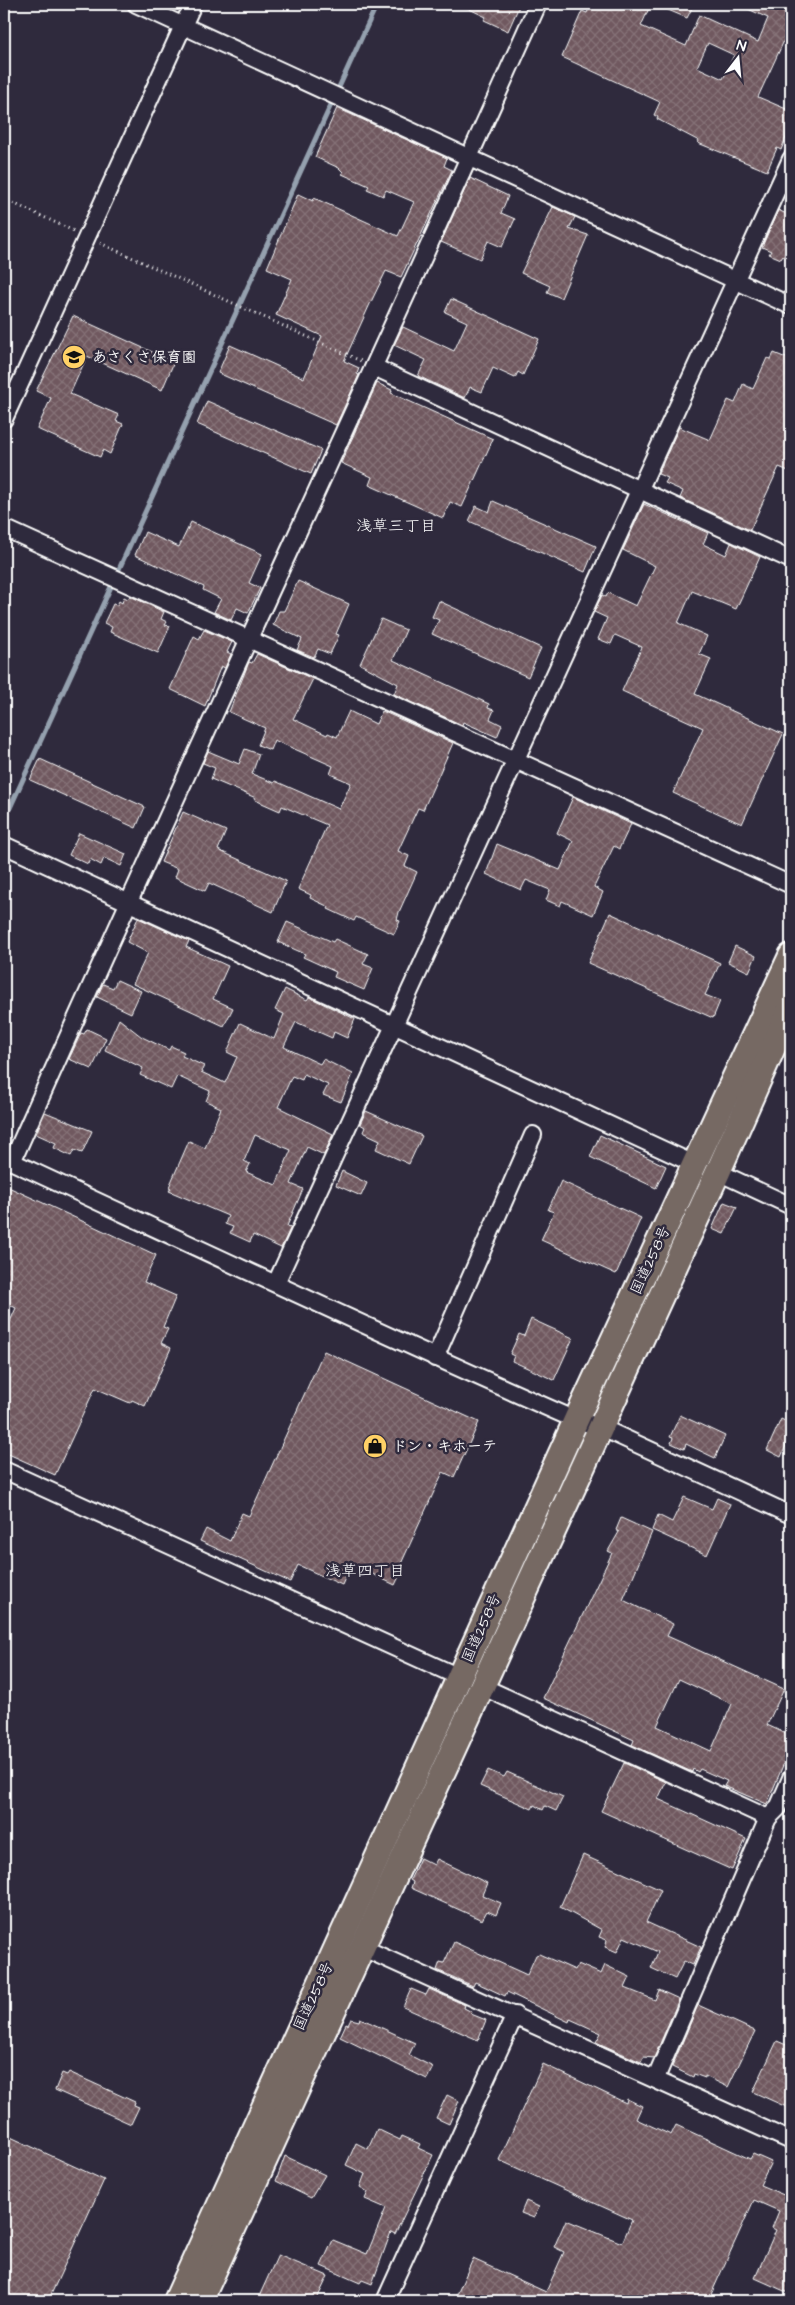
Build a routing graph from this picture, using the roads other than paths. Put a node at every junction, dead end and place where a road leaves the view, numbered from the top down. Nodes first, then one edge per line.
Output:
1 (136, 4) edge
2 (193, 4) edge
3 (538, 4) edge
4 (184, 25) junction
5 (470, 156) junction
6 (791, 159) edge
7 (737, 281) junction
8 (791, 306) edge
9 (374, 367) junction
10 (4, 419) edge
11 (639, 489) junction
12 (4, 528) edge
13 (791, 560) edge
14 (247, 638) junction
15 (516, 760) junction
16 (4, 845) edge
17 (791, 885) edge
18 (127, 902) junction
19 (791, 956) edge
20 (791, 1007) edge
21 (395, 1024) junction
22 (533, 1135) dead end
23 (8, 1160) edge
24 (694, 1164) junction
25 (718, 1172) junction
26 (791, 1206) edge
27 (276, 1283) junction
28 (435, 1358) junction
29 (576, 1420) junction
30 (600, 1427) junction
31 (4, 1470) edge
32 (791, 1515) edge
33 (459, 1678) junction
34 (481, 1686) junction
35 (791, 1778) edge
36 (779, 1813) edge
37 (361, 1946) junction
38 (515, 2016) junction
39 (656, 2078) junction
40 (791, 2140) edge
41 (176, 2301) edge
42 (200, 2301) edge
43 (385, 2301) edge

1 - 4 street
2 - 4 street
3 - 5 street
4 - 5 street
4 - 10 street
5 - 7 street
5 - 9 street
6 - 7 street
7 - 8 street
7 - 11 street
9 - 11 street
9 - 14 street
11 - 13 street
11 - 15 street
12 - 14 street
14 - 15 street
14 - 18 street
15 - 17 street
15 - 21 street
16 - 18 street
18 - 21 street
18 - 23 street
19 - 24 highway, 国道258号
20 - 25 highway, 国道258号
21 - 24 street
21 - 27 street
22 - 28 street
23 - 27 street
24 - 29 highway, 国道258号
25 - 26 street
25 - 30 highway, 国道258号
27 - 28 street
28 - 29 street
29 - 30 street
29 - 33 highway, 国道258号
30 - 32 street
30 - 34 highway, 国道258号
31 - 33 street
33 - 41 highway, 国道258号
34 - 36 street
34 - 37 highway, 国道258号
35 - 36 street
36 - 39 street
37 - 38 street
37 - 42 highway, 国道258号
38 - 39 street
38 - 43 street
39 - 40 street

